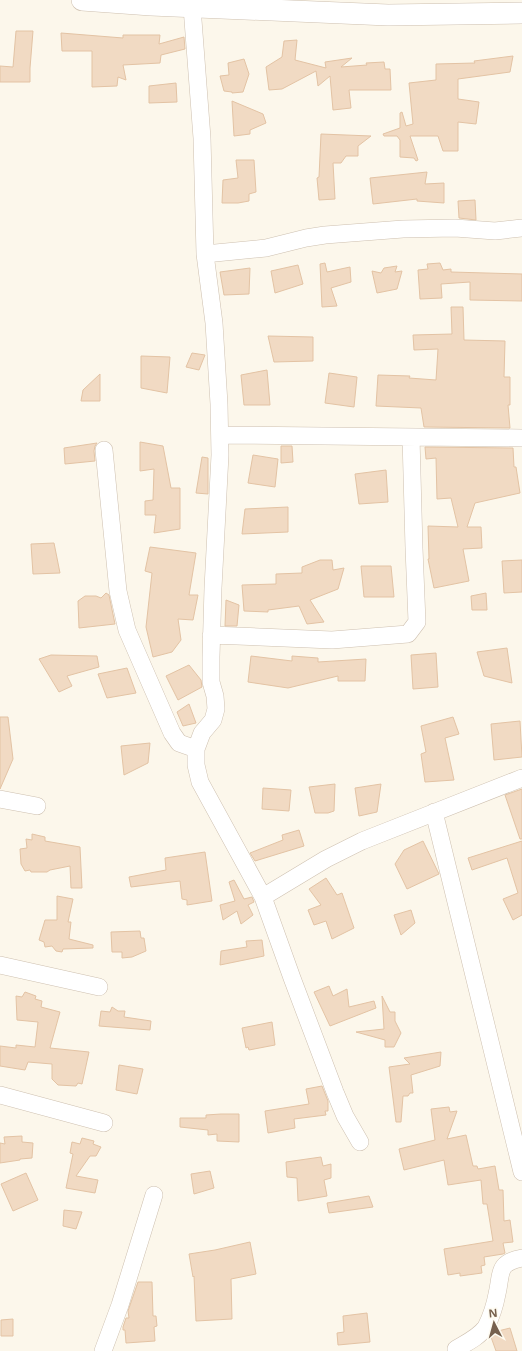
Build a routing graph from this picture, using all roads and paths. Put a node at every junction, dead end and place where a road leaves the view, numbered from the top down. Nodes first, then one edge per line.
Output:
1 (82, 0) edge
2 (339, 6) edge
3 (192, 7) junction
4 (387, 8) edge
5 (522, 13) edge
6 (522, 228) edge
7 (205, 254) junction
8 (220, 434) junction
9 (411, 436) junction
10 (522, 438) edge
11 (104, 450) dead end
12 (211, 635) junction
13 (196, 749) junction
14 (522, 778) edge
15 (0, 799) edge
16 (36, 806) dead end
17 (434, 812) junction
18 (263, 897) junction
19 (0, 965) edge
20 (99, 987) dead end
21 (0, 1095) edge
22 (104, 1122) dead end
23 (360, 1142) dead end
24 (522, 1172) edge
25 (154, 1195) dead end
26 (522, 1258) edge
27 (456, 1349) dead end
28 (103, 1351) edge

1 - 3 street
2 - 3 street
2 - 4 street
3 - 7 street
4 - 5 street
6 - 7 street
7 - 8 street
8 - 9 street
8 - 12 street
9 - 10 street
9 - 12 street
11 - 13 street
12 - 13 street
13 - 18 street
14 - 17 street
15 - 16 street
17 - 18 street
17 - 24 street
18 - 23 street
19 - 20 street
21 - 22 street
25 - 28 street
26 - 27 street

